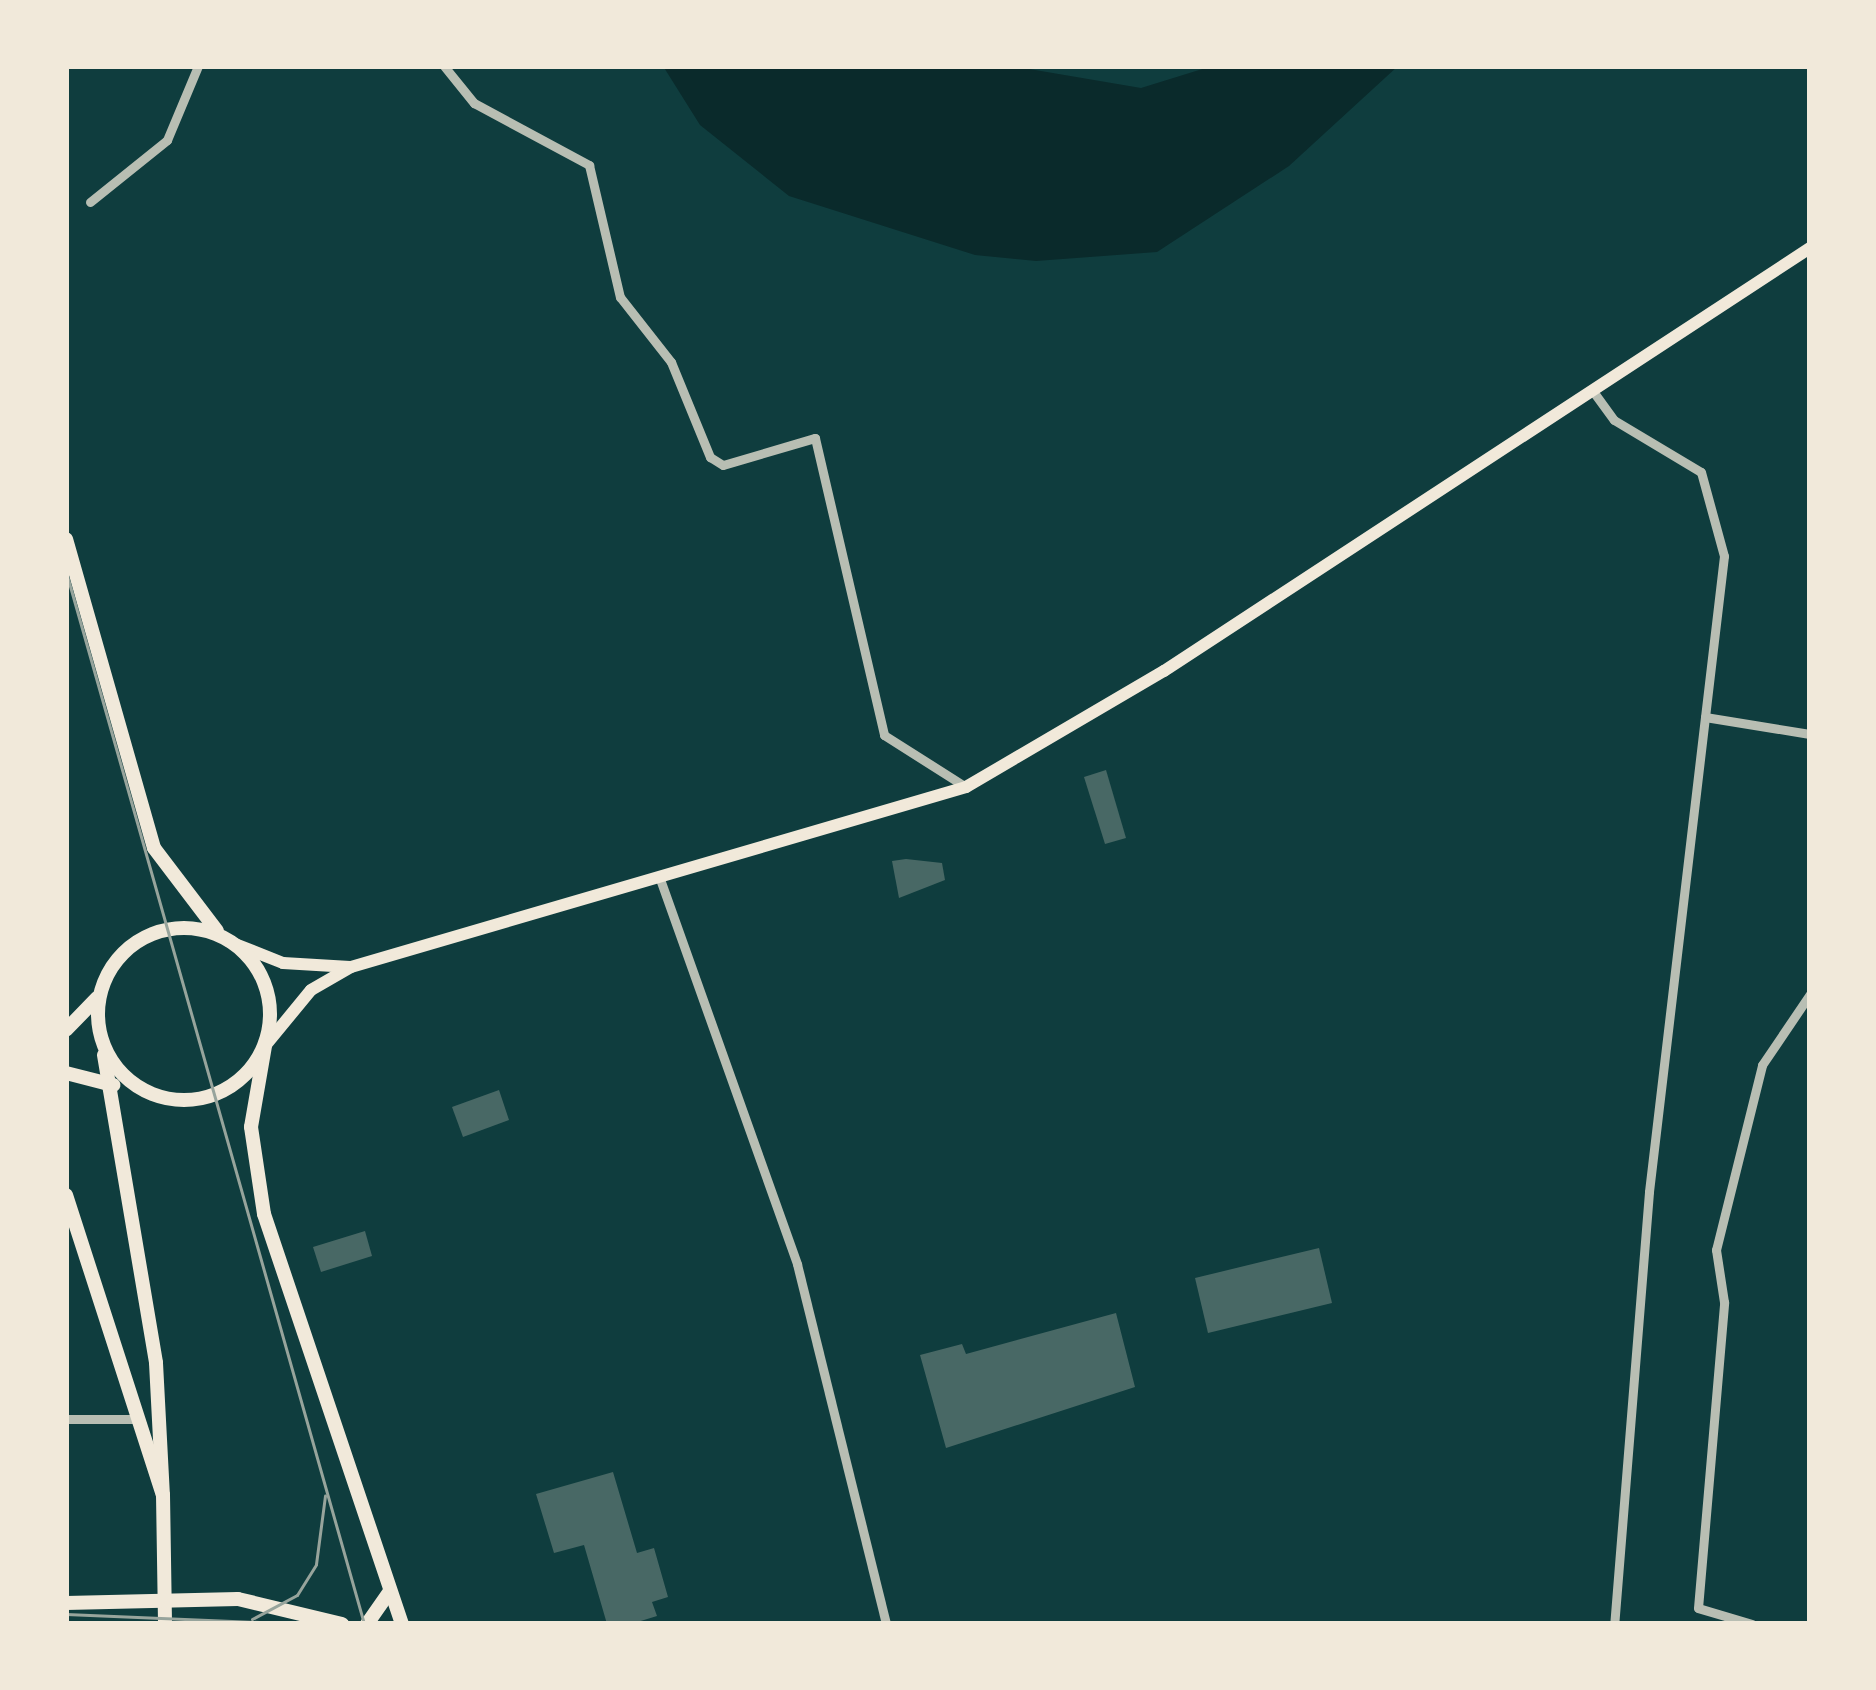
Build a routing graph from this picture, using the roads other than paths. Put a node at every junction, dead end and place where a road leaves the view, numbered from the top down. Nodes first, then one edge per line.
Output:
1 (198, 66) edge
2 (444, 66) edge
3 (89, 202) dead end
4 (1810, 248) edge
5 (1595, 394) junction
6 (66, 539) edge
7 (1705, 717) junction
8 (1810, 734) edge
9 (966, 787) junction
10 (660, 879) junction
11 (230, 941) junction
12 (351, 967) junction
13 (102, 988) junction
14 (1810, 994) edge
15 (66, 1030) edge
16 (100, 1033) junction
17 (265, 1046) junction
18 (66, 1073) edge
19 (110, 1084) junction
20 (146, 1091) junction
21 (66, 1195) edge
22 (66, 1419) edge
23 (138, 1419) junction
24 (163, 1495) junction
25 (390, 1591) junction
26 (66, 1603) edge
27 (165, 1605) junction
28 (1698, 1608) junction
29 (165, 1624) edge
30 (342, 1624) edge
31 (367, 1624) edge
32 (402, 1624) edge
33 (886, 1624) edge
34 (1614, 1624) edge
35 (1696, 1624) edge
36 (1752, 1624) edge

1 - 3 street
2 - 9 street
4 - 5 main road
5 - 7 street
5 - 9 main road
6 - 11 main road
7 - 8 street
7 - 34 street
9 - 10 main road
10 - 12 main road
10 - 33 street
11 - 12 main road
11 - 13 main road
11 - 17 main road
12 - 17 main road
13 - 15 main road
13 - 16 main road
14 - 28 street
16 - 19 main road
16 - 20 main road
17 - 20 main road
17 - 25 main road
18 - 19 main road
19 - 20 main road
19 - 24 main road
21 - 23 main road
22 - 23 street
23 - 24 main road
24 - 27 main road
25 - 31 main road
25 - 32 main road
26 - 27 main road
27 - 29 main road
27 - 30 main road
28 - 35 street
28 - 36 street

